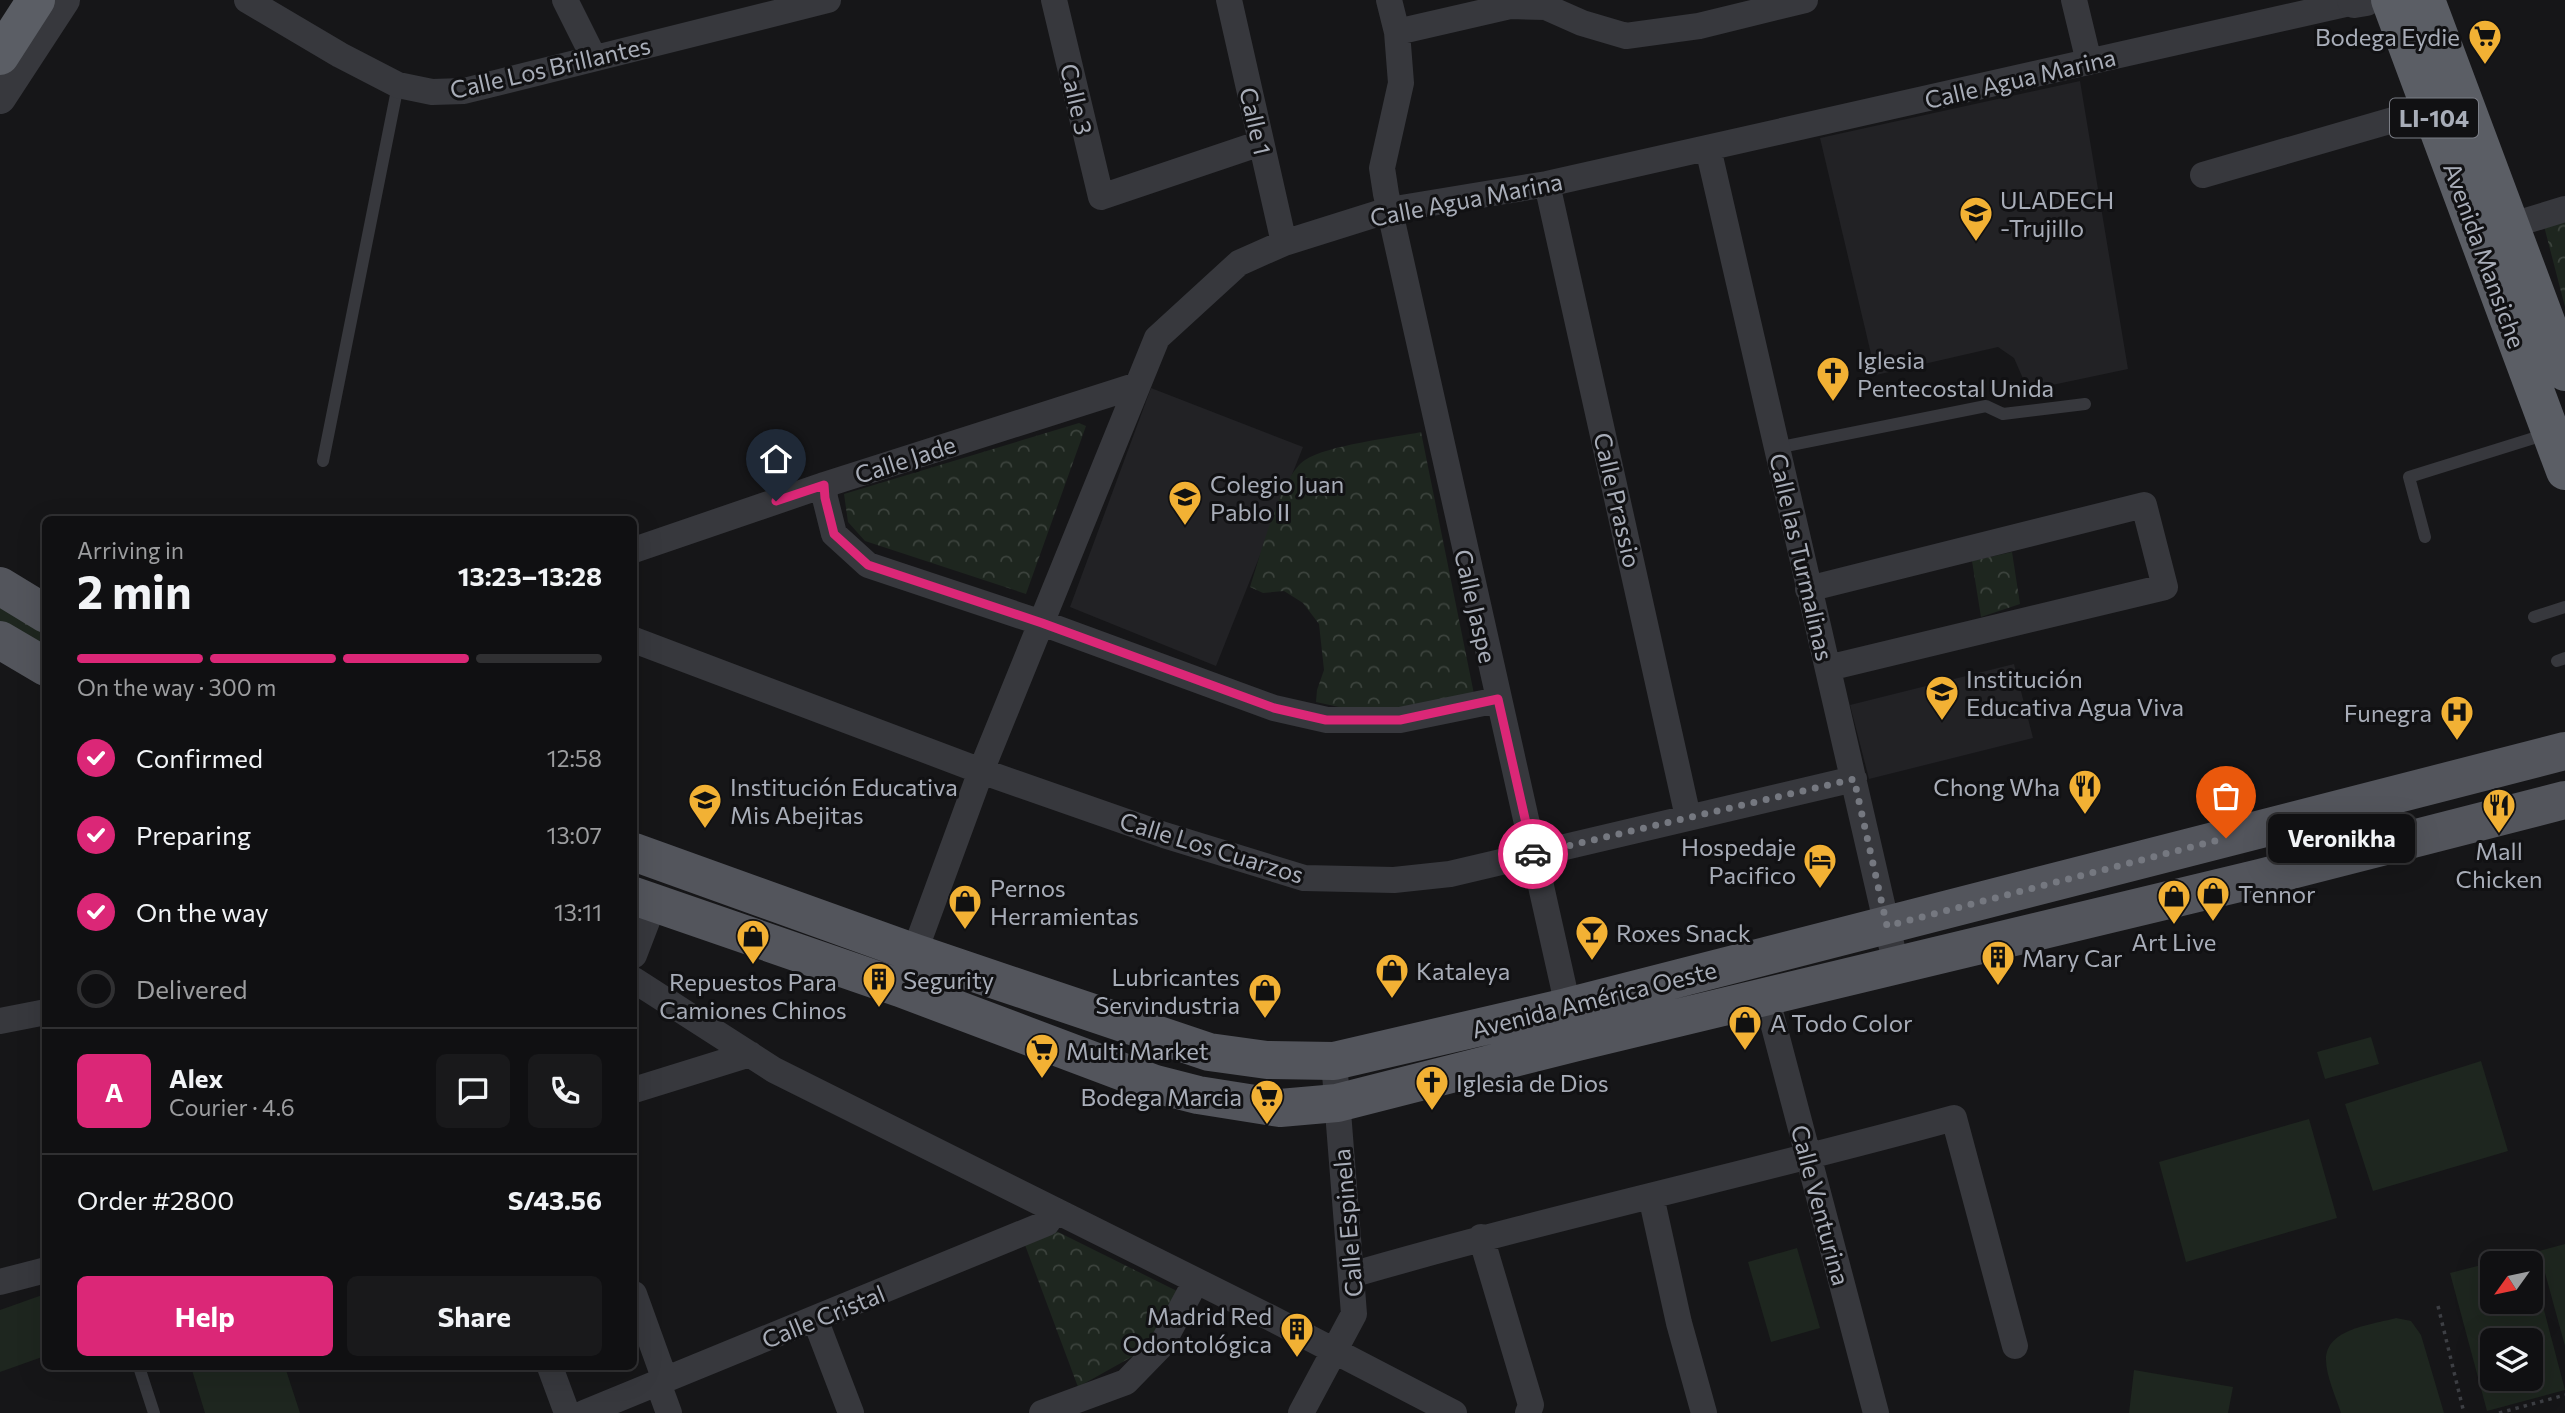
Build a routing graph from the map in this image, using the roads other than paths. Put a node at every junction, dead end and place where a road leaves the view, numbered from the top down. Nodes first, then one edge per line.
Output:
1 (36, 0) edge
2 (64, 0) edge
3 (247, 0) edge
4 (565, 0) edge
5 (828, 0) edge
6 (1054, 0) edge
7 (1229, 0) edge
8 (1389, 0) edge
9 (1804, 0) edge
10 (2074, 0) edge
11 (2426, 0) edge
12 (2366, 1) edge
13 (1397, 32) junction
14 (0, 55) edge
15 (594, 58) junction
16 (2088, 62) junction
17 (398, 85) junction
18 (0, 98) edge
19 (2431, 110) junction
20 (1261, 143) junction
21 (1708, 148) junction
22 (2203, 175) dead end
23 (1547, 184) junction
24 (2565, 209) edge
25 (1388, 210) junction
26 (2494, 230) junction
27 (1284, 243) junction
28 (2555, 367) edge
29 (1138, 385) junction
30 (2085, 404) dead end
31 (2551, 433) junction
32 (1776, 448) junction
33 (323, 461) dead end
34 (2565, 471) edge
35 (824, 485) junction
36 (2425, 537) dead end
37 (637, 549) edge
38 (0, 586) edge
39 (1808, 589) junction
40 (2565, 607) edge
41 (42, 612) edge
42 (2534, 617) dead end
43 (1042, 623) junction
44 (0, 640) edge
45 (637, 641) edge
46 (42, 665) edge
47 (1828, 668) junction
48 (1498, 699) junction
49 (2565, 751) edge
50 (981, 771) junction
51 (1854, 779) junction
52 (2565, 800) edge
53 (1688, 817) junction
54 (637, 853) edge
55 (1533, 854) junction
56 (644, 900) edge
57 (1887, 926) junction
58 (637, 938) edge
59 (915, 953) junction
60 (1896, 965) junction
61 (637, 982) edge
62 (900, 988) junction
63 (1766, 996) junction
64 (42, 1013) edge
65 (0, 1021) edge
66 (1572, 1025) junction
67 (750, 1054) junction
68 (1334, 1061) junction
69 (637, 1089) edge
70 (1337, 1103) junction
71 (1809, 1158) junction
72 (1651, 1196) junction
73 (1054, 1210) junction
74 (1481, 1237) junction
75 (42, 1271) edge
76 (1351, 1275) junction
77 (1196, 1280) junction
78 (0, 1282) edge
79 (637, 1303) edge
80 (815, 1319) junction
81 (2015, 1346) dead end
82 (1336, 1351) junction
83 (140, 1370) edge
84 (551, 1370) edge
85 (662, 1382) junction
86 (154, 1413) edge
87 (567, 1413) edge
88 (584, 1413) edge
89 (669, 1413) edge
90 (851, 1413) edge
91 (1042, 1413) edge
92 (1301, 1413) edge
93 (1454, 1413) edge
94 (1528, 1413) edge
95 (1704, 1413) edge
96 (1877, 1413) edge

1 - 14 highway
2 - 18 street
3 - 17 street, Calle Los Brillantes
4 - 15 street
5 - 15 street, Calle Los Brillantes
6 - 20 street, Calle 3
7 - 20 street, Calle 1
8 - 13 street, Calle Jaspe
9 - 13 street
10 - 16 street
11 - 26 highway, Avenida Mansiche / LI-104
12 - 16 street, Calle Agua Marina
12 - 19 highway, Avenida Mansiche / LI-104
13 - 25 street, Calle Jaspe
15 - 17 street, Calle Los Brillantes
16 - 21 street, Calle Agua Marina
17 - 33 lane
19 - 22 street
19 - 26 highway, Avenida Mansiche / LI-104
20 - 27 street, Calle 1
21 - 23 street, Calle Agua Marina
21 - 32 street, Calle las Turmalinas
23 - 25 street, Calle Agua Marina
23 - 53 street, Calle Prassio
24 - 26 street
25 - 27 street, Calle Agua Marina
25 - 48 street, Calle Jaspe
26 - 28 highway, Avenida Mansiche / LI-104
27 - 29 street, Calle Agua Marina
28 - 31 highway, Avenida Mansiche / LI-104
29 - 35 street, Calle Jade
29 - 43 street, Calle Agua Marina
30 - 32 lane
31 - 34 highway, Avenida Mansiche / LI-104
31 - 36 lane
32 - 39 street, Calle las Turmalinas
35 - 37 street, Calle Jade
35 - 43 street
38 - 41 main road
39 - 47 street, Calle las Turmalinas
39 - 47 street
40 - 42 lane
43 - 48 street
43 - 50 street, Calle Agua Marina
44 - 46 main road
45 - 50 street, Calle Los Cuarzos
47 - 51 street, Calle las Turmalinas
48 - 55 street, Calle Jaspe
49 - 57 main road, Avenida América Oeste
50 - 55 street, Calle Los Cuarzos
50 - 59 street, Calle Agua Marina
51 - 53 street, Calle Los Cuarzos
51 - 57 street, Calle las Turmalinas
52 - 60 main road, Avenida América Oeste
53 - 55 street, Calle Los Cuarzos
54 - 59 main road, Avenida América Oeste
55 - 66 street, Calle Jaspe
56 - 58 street
56 - 62 main road, Avenida América Oeste
57 - 60 street, Calle las Turmalinas
57 - 66 main road, Avenida América Oeste
59 - 62 street, Calle Agua Marina
59 - 68 main road, Avenida América Oeste
60 - 63 main road, Avenida América Oeste
61 - 67 street
62 - 70 main road, Avenida América Oeste
63 - 66 main road, Avenida América Oeste
63 - 71 street, Calle Venturina
64 - 65 street
66 - 68 main road, Avenida América Oeste
66 - 70 main road, Avenida América Oeste
67 - 69 street
67 - 73 street
68 - 70 street, Calle Espinela
70 - 76 street, Calle Espinela
71 - 72 street
71 - 81 street
71 - 96 street, Calle Venturina
72 - 74 street
72 - 95 street
73 - 77 street
73 - 80 street, Calle Cristal
74 - 76 street
74 - 94 street
75 - 78 street
76 - 82 street, Calle Espinela
77 - 82 street
77 - 91 street
79 - 85 street
80 - 85 street, Calle Cristal
80 - 90 street
82 - 92 street, Calle Espinela
82 - 93 street
83 - 86 lane
84 - 87 street
85 - 88 street, Calle Cristal
85 - 89 street

